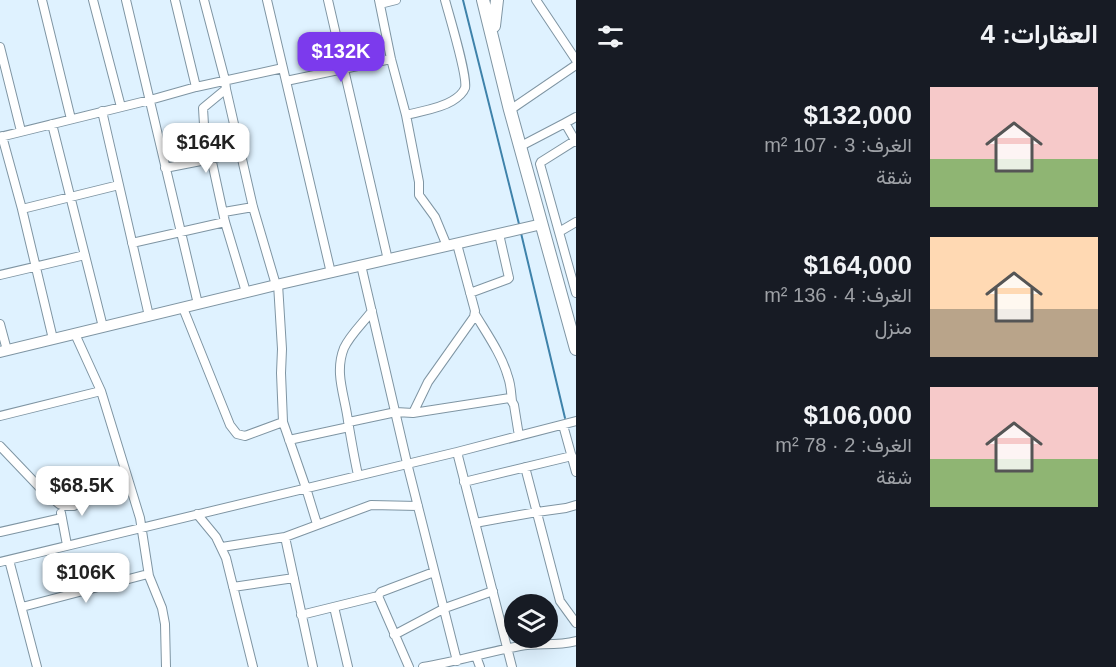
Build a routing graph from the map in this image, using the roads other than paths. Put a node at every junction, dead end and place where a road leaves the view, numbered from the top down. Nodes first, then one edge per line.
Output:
1 (42, 0) edge
2 (93, 0) edge
3 (126, 0) edge
4 (176, 0) edge
5 (204, 0) edge
6 (267, 0) edge
7 (328, 0) edge
8 (396, 0) edge
9 (445, 0) edge
10 (497, 0) edge
11 (536, 0) edge
12 (480, 1) edge
13 (380, 2) edge
14 (493, 38) junction
15 (0, 47) edge
16 (391, 59) junction
17 (576, 60) edge
18 (576, 65) edge
19 (283, 68) junction
20 (345, 68) junction
21 (286, 81) junction
22 (225, 84) junction
23 (196, 87) junction
24 (150, 100) junction
25 (121, 107) junction
26 (510, 110) junction
27 (102, 111) junction
28 (406, 115) junction
29 (576, 117) edge
30 (71, 119) junction
31 (566, 123) junction
32 (52, 124) junction
33 (21, 131) junction
34 (1, 136) edge
35 (576, 141) edge
36 (519, 147) junction
37 (241, 152) junction
38 (211, 159) junction
39 (165, 168) junction
40 (119, 184) junction
41 (70, 196) junction
42 (253, 207) junction
43 (22, 209) junction
44 (225, 217) junction
45 (576, 222) edge
46 (542, 224) junction
47 (180, 232) junction
48 (559, 232) junction
49 (499, 234) junction
50 (132, 243) junction
51 (452, 245) junction
52 (85, 255) junction
53 (388, 260) junction
54 (361, 265) junction
55 (36, 267) junction
56 (331, 273) junction
57 (0, 275) edge
58 (277, 284) junction
59 (246, 292) junction
60 (470, 293) junction
61 (576, 293) edge
62 (198, 304) junction
63 (183, 308) junction
64 (372, 311) junction
65 (475, 314) junction
66 (149, 316) junction
67 (0, 324) edge
68 (103, 327) junction
69 (75, 334) junction
70 (53, 339) junction
71 (576, 349) edge
72 (3, 351) edge
73 (101, 391) junction
74 (512, 401) junction
75 (396, 412) junction
76 (412, 413) junction
77 (0, 416) edge
78 (576, 421) edge
79 (283, 422) junction
80 (349, 424) junction
81 (563, 425) junction
82 (519, 436) junction
83 (289, 440) junction
84 (0, 446) edge
85 (457, 452) junction
86 (572, 456) junction
87 (407, 463) junction
88 (525, 467) junction
89 (576, 472) edge
90 (358, 475) junction
91 (128, 480) junction
92 (464, 482) junction
93 (306, 488) junction
94 (59, 504) junction
95 (576, 505) edge
96 (418, 506) junction
97 (537, 512) junction
98 (197, 514) junction
99 (62, 518) junction
100 (476, 523) junction
101 (317, 524) junction
102 (142, 527) junction
103 (0, 532) edge
104 (285, 537) junction
105 (67, 545) junction
106 (222, 547) junction
107 (5, 561) edge
108 (434, 572) junction
109 (144, 575) dead end
110 (294, 578) junction
111 (233, 587) junction
112 (493, 591) junction
113 (378, 596) junction
114 (22, 607) junction
115 (334, 607) junction
116 (445, 608) junction
117 (301, 615) junction
118 (576, 623) edge
119 (394, 635) junction
120 (504, 636) edge
121 (576, 641) edge
122 (558, 645) edge
123 (507, 648) joint
124 (476, 656) junction
125 (457, 661) junction
126 (37, 667) edge
127 (166, 667) edge
128 (253, 667) edge
129 (313, 667) edge
130 (348, 667) edge
131 (409, 667) edge
132 (428, 667) edge
133 (480, 667) edge
134 (512, 667) edge

1 - 30 street
2 - 25 street
3 - 24 street
4 - 23 street
5 - 22 street
6 - 19 street
7 - 20 street
8 - 13 street
9 - 28 street
10 - 14 highway
11 - 17 street
12 - 14 highway
13 - 16 street
14 - 26 highway
15 - 33 street
16 - 20 street
16 - 28 street
18 - 26 street
19 - 21 street
19 - 22 street
20 - 21 street
20 - 53 street
21 - 56 street
22 - 23 street
22 - 37 street
22 - 38 street
23 - 24 street
24 - 25 street
24 - 39 street
25 - 27 street
26 - 36 highway
27 - 30 street
27 - 40 street
28 - 51 street
29 - 31 street
30 - 32 street
31 - 35 street
31 - 36 street
32 - 33 street
32 - 41 street
33 - 34 street
34 - 43 street
35 - 48 street
36 - 46 highway
37 - 38 street
37 - 42 street
38 - 39 street
38 - 44 street
39 - 47 street
40 - 41 street
40 - 50 street
41 - 43 street
41 - 52 street
42 - 44 street
42 - 58 street
43 - 55 street
44 - 47 street
44 - 59 street
45 - 48 street
46 - 49 main road
46 - 71 highway
47 - 50 street
47 - 62 street
48 - 61 street
49 - 51 main road
49 - 60 street
50 - 66 street
51 - 53 main road
51 - 60 street
52 - 55 street
52 - 68 street
53 - 54 main road
54 - 56 main road
54 - 64 street
55 - 57 street
55 - 70 street
56 - 58 main road
58 - 59 main road
58 - 79 street
59 - 62 main road
60 - 65 street
62 - 63 main road
63 - 66 main road
63 - 79 street
64 - 75 street
64 - 80 street
65 - 74 street
65 - 76 street
66 - 68 main road
67 - 72 street
68 - 69 main road
69 - 70 main road
69 - 73 street
70 - 72 main road
73 - 77 street
73 - 91 street
74 - 76 street
74 - 82 street
75 - 76 street
75 - 80 street
75 - 87 street
78 - 81 street
79 - 83 street
80 - 83 street
80 - 90 street
81 - 82 street
81 - 86 street
82 - 85 street
83 - 93 street
84 - 94 street
85 - 87 street
85 - 92 street
86 - 88 street
86 - 89 street
87 - 90 street
87 - 96 street
88 - 92 street
88 - 97 street
90 - 93 street
91 - 94 street
91 - 102 street
92 - 100 street
93 - 98 street
93 - 101 street
94 - 99 street
95 - 97 street
96 - 101 street
96 - 108 street
97 - 100 street
97 - 118 street
98 - 102 street
98 - 106 street
99 - 103 street
99 - 105 street
100 - 112 street
101 - 104 street
102 - 105 street
102 - 127 street
104 - 106 street
104 - 110 street
105 - 107 street
106 - 111 street
107 - 114 street
108 - 113 street
108 - 116 street
109 - 114 street
110 - 111 street
110 - 117 street
111 - 128 street
112 - 116 street
112 - 120 street
113 - 115 street
113 - 119 street
114 - 126 street
115 - 117 street
115 - 130 street
116 - 119 street
116 - 125 street
117 - 129 street
119 - 131 street
121 - 122 street
123 - 124 street
123 - 134 street
124 - 125 street
124 - 133 street
125 - 132 street

